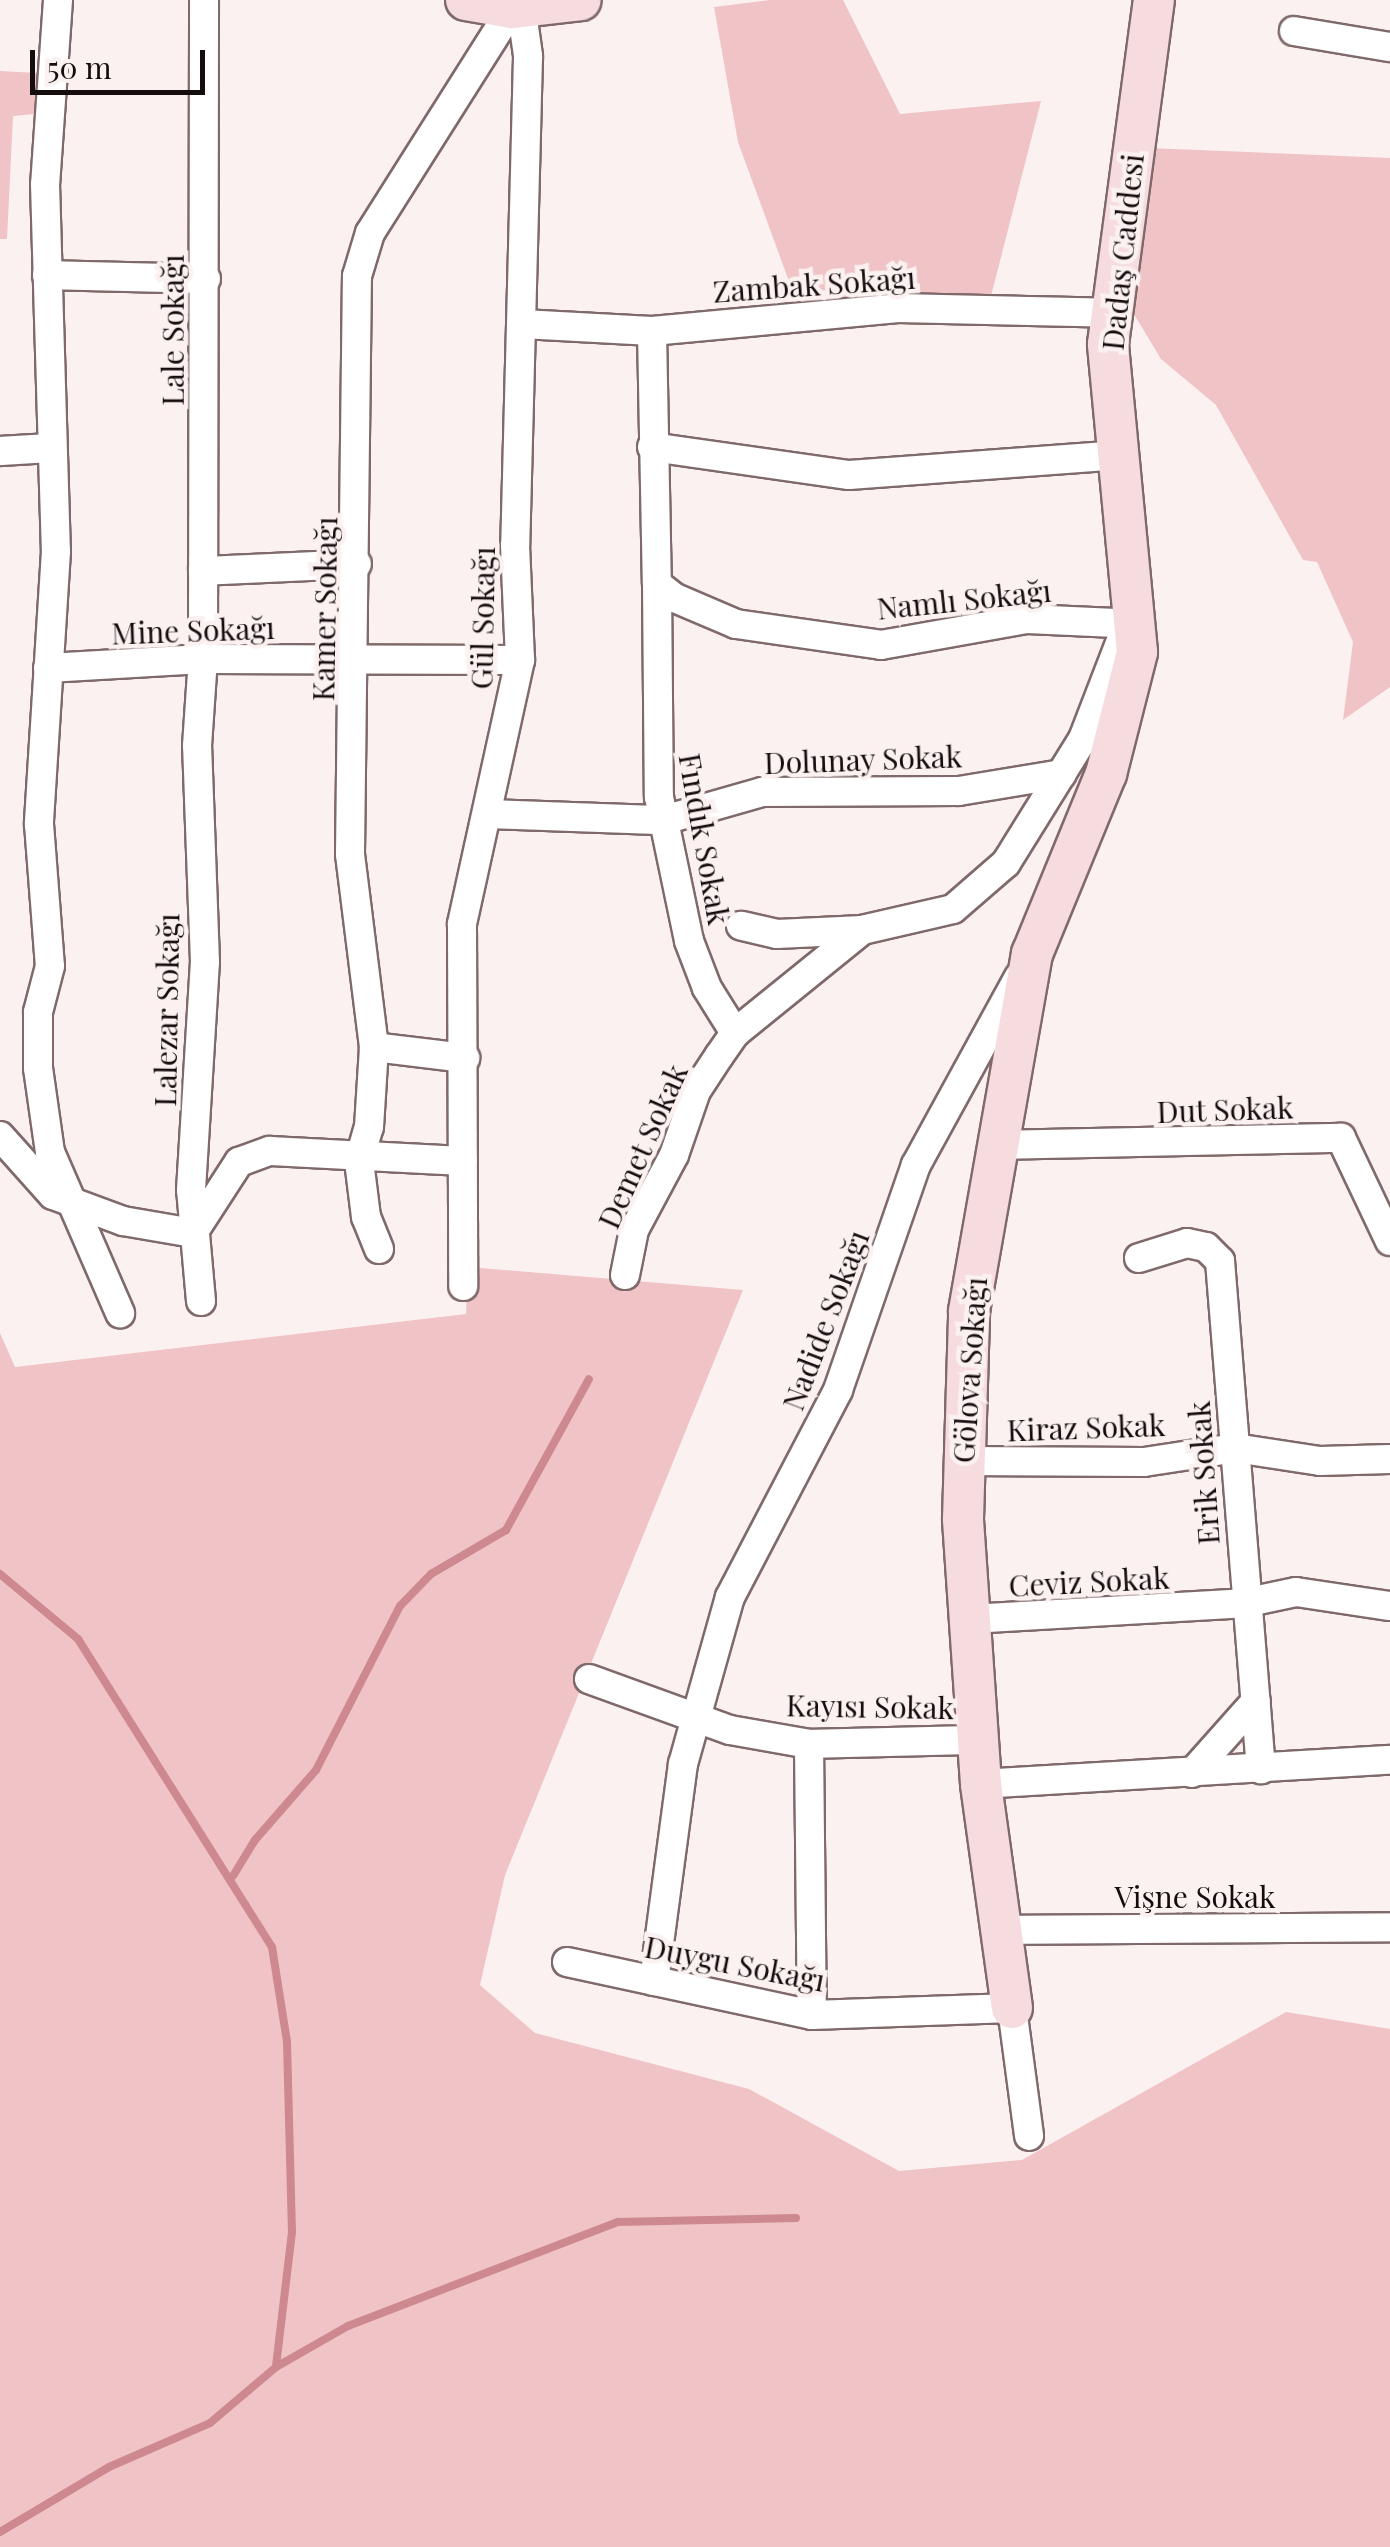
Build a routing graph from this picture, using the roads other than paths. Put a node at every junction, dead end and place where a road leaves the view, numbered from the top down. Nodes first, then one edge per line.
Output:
1 (204, 0) edge
2 (466, 0) edge
3 (581, 0) edge
4 (1154, 0) edge
5 (51, 1) edge
6 (512, 8) junction
7 (1294, 30) dead end
8 (1390, 47) edge
9 (48, 274) junction
10 (206, 279) junction
11 (1110, 313) junction
12 (522, 324) junction
13 (652, 331) junction
14 (49, 448) junction
15 (652, 448) junction
16 (0, 451) edge
17 (1120, 455) junction
18 (357, 564) junction
19 (203, 571) junction
20 (657, 584) junction
21 (1132, 624) junction
22 (203, 659) junction
23 (356, 659) junction
24 (520, 660) junction
25 (48, 668) junction
26 (1062, 774) junction
27 (488, 814) junction
28 (664, 820) junction
29 (742, 926) dead end
30 (862, 930) junction
31 (1032, 954) junction
32 (736, 1033) junction
33 (374, 1047) junction
34 (464, 1058) junction
35 (0, 1136) edge
36 (996, 1145) junction
37 (358, 1160) junction
38 (463, 1162) junction
39 (74, 1201) junction
40 (193, 1233) junction
41 (1390, 1241) edge
42 (379, 1249) dead end
43 (1139, 1258) dead end
44 (625, 1275) dead end
45 (463, 1286) dead end
46 (201, 1301) dead end
47 (120, 1313) dead end
48 (1235, 1448) junction
49 (1390, 1459) edge
50 (962, 1461) junction
51 (1244, 1603) junction
52 (1390, 1606) edge
53 (970, 1620) junction
54 (589, 1679) dead end
55 (1256, 1701) junction
56 (693, 1716) junction
57 (978, 1740) junction
58 (809, 1744) junction
59 (1390, 1760) edge
60 (1262, 1769) junction
61 (1192, 1773) junction
62 (981, 1784) junction
63 (1390, 1927) edge
64 (1000, 1930) junction
65 (566, 1962) dead end
66 (654, 1981) junction
67 (1012, 2008) junction
68 (812, 2015) junction
69 (1028, 2136) dead end

1 - 10 street, Lale Sokağı
2 - 6 street
3 - 6 street
4 - 11 street, Dadaş Caddesi
5 - 9 street
6 - 12 street, Gül Sokağı
6 - 18 street, Kamer Sokağı
7 - 8 street
9 - 10 street
9 - 14 street
10 - 19 street, Lale Sokağı
11 - 13 street, Zambak Sokağı
11 - 17 street, Dadaş Caddesi
12 - 13 street, Zambak Sokağı
12 - 24 street, Gül Sokağı
13 - 15 street
14 - 16 street
14 - 25 street
15 - 17 street
15 - 20 street
17 - 21 street, Dadaş Caddesi
18 - 19 street
18 - 23 street, Kamer Sokağı
19 - 22 street, Lale Sokağı
20 - 21 street, Namlı Sokağı
20 - 28 street, Fındık Sokak
21 - 26 street, Dadaş Caddesi
21 - 31 street, Gölova Sokağı
22 - 23 street, Mine Sokağı
22 - 25 street, Mine Sokağı
22 - 40 street, Lalezar Sokağı
23 - 24 street, Mine Sokağı
23 - 33 street, Kamer Sokağı
24 - 27 street, Gül Sokağı
25 - 39 street
26 - 28 street, Dolunay Sokak
26 - 30 street, Dadaş Caddesi
27 - 28 street, Dolunay Sokak
27 - 34 street, Gül Sokağı
28 - 32 street, Fındık Sokak
29 - 30 street
30 - 32 street, Demet Sokak
31 - 36 street, Gölova Sokağı
31 - 56 street, Nadide Sokağı
32 - 44 street, Demet Sokak
33 - 34 street
33 - 37 street, Kamer Sokağı
34 - 38 street, Gül Sokağı
35 - 39 street
36 - 41 street, Dut Sokak
36 - 50 street, Gölova Sokağı
37 - 38 street
37 - 40 street
37 - 42 street, Kamer Sokağı
38 - 45 street, Gül Sokağı
39 - 40 street
39 - 47 street
40 - 46 street, Lalezar Sokağı
43 - 48 street, Erik Sokak
48 - 49 street, Kiraz Sokak
48 - 50 street, Kiraz Sokak
48 - 51 street, Erik Sokak
50 - 53 street, Gölova Sokağı
51 - 52 street, Ceviz Sokak
51 - 53 street, Ceviz Sokak
51 - 55 street, Erik Sokak
53 - 57 street, Gölova Sokağı
54 - 56 street, Kayısı Sokak
55 - 60 street, Erik Sokak
55 - 61 street
56 - 58 street, Kayısı Sokak
56 - 66 street, Nadide Sokağı
57 - 58 street, Kayısı Sokak
57 - 62 street, Gölova Sokağı
58 - 68 street
59 - 60 street
60 - 61 street
61 - 62 street
62 - 64 street, Gölova Sokağı
63 - 64 street, Vişne Sokak
64 - 67 street, Gölova Sokağı
65 - 66 street, Duygu Sokağı
66 - 68 street, Duygu Sokağı
67 - 68 street, Duygu Sokağı
67 - 69 street, Gölova Sokağı

